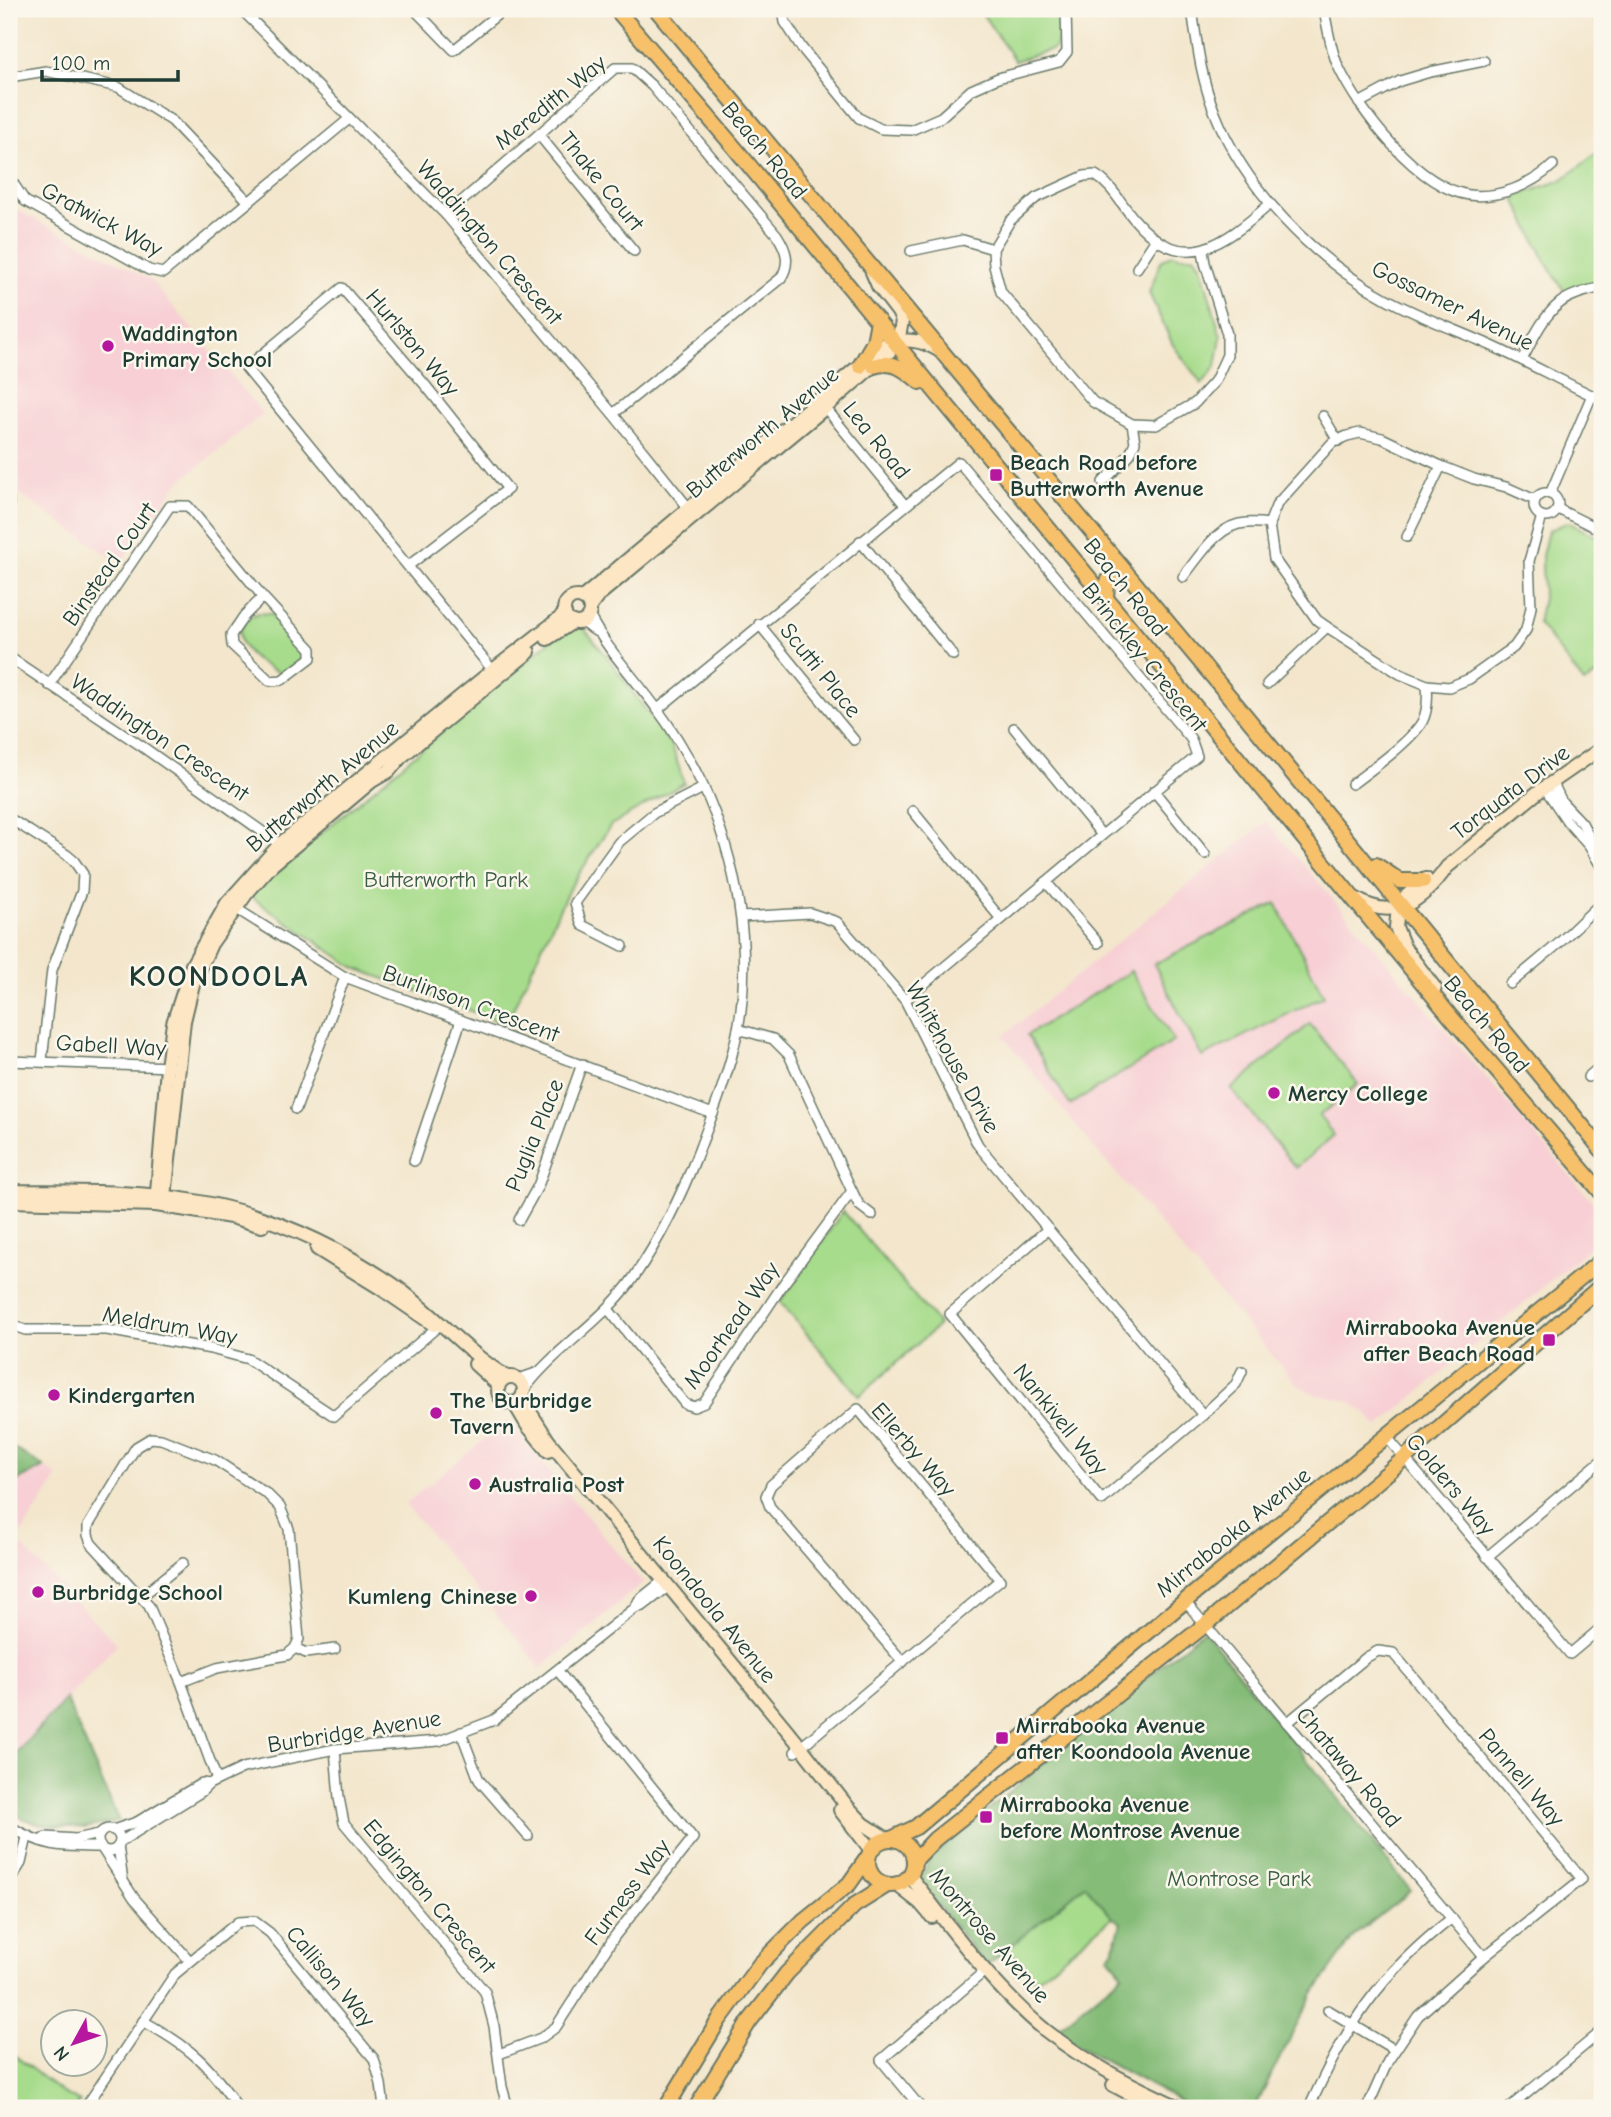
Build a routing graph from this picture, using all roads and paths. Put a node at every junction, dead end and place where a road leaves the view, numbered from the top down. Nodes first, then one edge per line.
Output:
1 (242, 9) edge
2 (414, 9) edge
3 (505, 9) edge
4 (616, 9) edge
5 (656, 9) edge
6 (783, 9) edge
7 (1066, 9) edge
8 (1192, 9) edge
9 (1324, 9) edge
10 (1600, 9) edge
11 (1602, 15) edge
12 (1484, 61) dead end
13 (9, 77) edge
14 (1359, 103) junction
15 (349, 118) junction
16 (539, 135) junction
17 (1553, 165) dead end
18 (9, 177) edge
19 (248, 201) junction
20 (1270, 204) junction
21 (446, 215) junction
22 (1156, 239) junction
23 (993, 249) junction
24 (911, 250) dead end
25 (1203, 250) junction
26 (635, 251) dead end
27 (869, 265) junction
28 (1137, 268) dead end
29 (1602, 287) edge
30 (878, 321) junction
31 (894, 342) junction
32 (941, 352) junction
33 (1522, 360) junction
34 (867, 366) junction
35 (1592, 395) junction
36 (938, 396) junction
37 (1602, 400) edge
38 (822, 404) junction
39 (613, 414) junction
40 (1323, 416) dead end
41 (1132, 424) junction
42 (1338, 441) junction
43 (1441, 466) junction
44 (1102, 482) dead end
45 (1550, 494) junction
46 (9, 498) edge
47 (1535, 500) junction
48 (904, 504) junction
49 (9, 505) edge
50 (1558, 509) junction
51 (691, 512) junction
52 (1542, 516) junction
53 (1269, 524) junction
54 (1602, 531) edge
55 (1408, 537) dead end
56 (860, 541) junction
57 (408, 566) junction
58 (1128, 576) junction
59 (1183, 578) dead end
60 (263, 597) junction
61 (1106, 599) junction
62 (580, 613) junction
63 (759, 624) junction
64 (1327, 627) junction
65 (953, 655) dead end
66 (9, 657) edge
67 (496, 673) junction
68 (1268, 684) dead end
69 (49, 685) junction
70 (1427, 685) junction
71 (658, 709) junction
72 (1014, 728) dead end
73 (854, 740) dead end
74 (1601, 750) edge
75 (1352, 784) dead end
76 (1548, 784) junction
77 (704, 788) junction
78 (1154, 792) junction
79 (913, 811) dead end
80 (9, 818) edge
81 (1342, 833) junction
82 (1102, 835) junction
83 (284, 847) junction
84 (1205, 854) dead end
85 (1602, 860) edge
86 (1447, 867) junction
87 (1602, 869) edge
88 (1423, 881) junction
89 (1046, 882) junction
90 (1351, 895) junction
91 (1601, 905) edge
92 (232, 906) junction
93 (1403, 906) junction
94 (741, 917) junction
95 (1001, 919) junction
96 (1098, 943) dead end
97 (623, 946) dead end
98 (345, 976) junction
99 (1510, 984) dead end
100 (905, 1000) junction
101 (1446, 1010) junction
102 (461, 1020) junction
103 (738, 1029) junction
104 (9, 1061) edge
105 (41, 1061) junction
106 (582, 1064) junction
107 (1602, 1065) edge
108 (173, 1067) junction
109 (1588, 1077) dead end
110 (296, 1109) dead end
111 (713, 1114) junction
112 (1600, 1146) edge
113 (414, 1161) dead end
114 (9, 1191) edge
115 (852, 1191) junction
116 (1602, 1193) edge
117 (9, 1201) edge
118 (160, 1201) junction
119 (872, 1215) dead end
120 (519, 1220) dead end
121 (1048, 1229) junction
122 (1602, 1252) edge
123 (1602, 1260) edge
124 (1602, 1285) edge
125 (608, 1309) junction
126 (1525, 1322) junction
127 (9, 1324) edge
128 (440, 1325) junction
129 (1242, 1371) dead end
130 (514, 1388) junction
131 (1203, 1415) junction
132 (1386, 1436) junction
133 (1405, 1458) junction
134 (1602, 1460) edge
135 (1487, 1557) junction
136 (183, 1563) dead end
137 (663, 1585) junction
138 (142, 1596) junction
139 (1185, 1601) junction
140 (1205, 1625) junction
141 (1602, 1627) edge
142 (295, 1648) junction
143 (335, 1649) dead end
144 (904, 1662) junction
145 (558, 1671) junction
146 (181, 1682) junction
147 (1287, 1723) junction
148 (461, 1732) junction
149 (335, 1749) junction
150 (798, 1750) junction
151 (213, 1782) junction
152 (9, 1826) edge
153 (113, 1830) junction
154 (99, 1834) junction
155 (528, 1836) dead end
156 (27, 1837) junction
157 (890, 1838) junction
158 (40, 1841) junction
159 (119, 1844) junction
160 (102, 1849) junction
161 (869, 1853) junction
162 (912, 1868) junction
163 (123, 1881) junction
164 (9, 1882) edge
165 (892, 1885) junction
166 (1452, 1918) junction
167 (1484, 1957) junction
168 (190, 1961) junction
169 (984, 1973) junction
170 (1328, 2010) dead end
171 (143, 2021) junction
172 (1352, 2024) junction
173 (1602, 2031) edge
174 (1395, 2050) junction
175 (499, 2054) junction
176 (1160, 2106) edge
177 (85, 2108) edge
178 (238, 2108) edge
179 (384, 2108) edge
180 (509, 2108) edge
181 (666, 2108) edge
182 (696, 2108) edge
183 (921, 2108) edge
184 (1181, 2108) edge
185 (1309, 2108) edge
186 (1367, 2108) edge
187 (1508, 2108) edge

1 - 15 street, Waddington Crescent
2 - 3 street
4 - 30 main road, Beach Road
5 - 27 main road, Beach Road
6 - 7 street
8 - 20 street, Gossamer Avenue
9 - 14 street
10 - 11 street
12 - 14 street
13 - 19 street
14 - 17 street
15 - 19 street, Gratwick Way
15 - 21 street, Waddington Crescent
16 - 21 street, Meredith Way
16 - 26 street, Thake Court
16 - 39 street, Meredith Way
18 - 19 street, Gratwick Way
20 - 25 street
20 - 33 street, Gossamer Avenue
21 - 39 street, Waddington Crescent
22 - 23 street
22 - 25 street
22 - 28 street
23 - 24 street
23 - 41 street
25 - 41 street
27 - 31 street
27 - 32 main road, Beach Road
29 - 33 street
30 - 31 main road, Beach Road
30 - 34 main road
31 - 32 street
31 - 34 street, Butterworth Avenue
31 - 36 main road, Beach Road
32 - 58 main road, Beach Road
33 - 35 street, Gossamer Avenue
34 - 36 main road
34 - 38 street, Butterworth Avenue
35 - 37 street, Gossamer Avenue
35 - 45 street
36 - 61 main road, Beach Road
38 - 48 street, Lea Road
38 - 51 street, Butterworth Avenue
39 - 51 street, Waddington Crescent
40 - 42 street
41 - 44 street
42 - 43 street
42 - 53 street
43 - 47 street
43 - 55 street
45 - 47 street
45 - 50 street
46 - 49 street
47 - 52 street
48 - 56 street, Brinckley Crescent
48 - 78 street, Brinckley Crescent
50 - 52 street
50 - 54 street
51 - 62 street, Butterworth Avenue
52 - 70 street
53 - 59 street
53 - 64 street
56 - 63 street, Brinckley Crescent
56 - 65 street
57 - 57 street, Hurlston Way
57 - 67 street, Hurlston Way
58 - 61 main road
58 - 81 main road, Beach Road
60 - 60 street, Binstead Court
60 - 69 street, Binstead Court
61 - 90 main road, Beach Road
62 - 67 street, Butterworth Avenue
62 - 71 street
63 - 71 street, Brinckley Crescent
63 - 73 street, Scutti Place
64 - 68 street
64 - 70 street
66 - 69 street, Waddington Crescent
67 - 83 street, Butterworth Avenue
69 - 83 street, Waddington Crescent
70 - 75 street
71 - 77 street
72 - 82 street
74 - 76 street, Torquata Drive
76 - 85 street
76 - 86 street, Torquata Drive
76 - 87 street
77 - 94 street
77 - 97 street
78 - 82 street, Brinckley Crescent
78 - 84 street
79 - 95 street
80 - 105 street, Gabell Way
81 - 88 main road
81 - 93 main road, Beach Road
82 - 89 street, Brinckley Crescent
83 - 92 street, Butterworth Avenue
86 - 88 street, Torquata Drive
86 - 93 street, Torquata Drive
88 - 93 street, Torquata Drive
89 - 95 street, Brinckley Crescent
89 - 96 street
90 - 93 street
90 - 101 main road, Beach Road
91 - 99 street
92 - 98 street, Burlinson Crescent
92 - 108 street, Butterworth Avenue
93 - 101 street
93 - 112 main road, Beach Road
94 - 100 street, Whitehouse Drive
94 - 103 street
95 - 100 street, Brinckley Crescent
98 - 102 street, Burlinson Crescent
98 - 110 street
100 - 121 street, Whitehouse Drive
101 - 116 main road, Beach Road
102 - 106 street, Burlinson Crescent
102 - 113 street
103 - 111 street
103 - 115 street
104 - 105 street, Gabell Way
105 - 108 street, Gabell Way
106 - 111 street, Burlinson Crescent
106 - 120 street, Puglia Place
107 - 109 street
108 - 118 street, Butterworth Avenue
111 - 125 street
114 - 118 street, Koondoola Avenue
115 - 119 street
115 - 125 street, Moorhead Way
117 - 118 street, Koondoola Avenue
118 - 128 street, Koondoola Avenue
121 - 131 street, Whitehouse Drive
121 - 131 street, Nankivell Way
122 - 126 main road
123 - 126 main road, Mirrabooka Avenue
124 - 133 main road
125 - 130 street
126 - 132 main road, Mirrabooka Avenue
127 - 128 street, Meldrum Way
128 - 130 street, Koondoola Avenue
129 - 131 street, Nankivell Way
130 - 137 street, Koondoola Avenue
132 - 133 street, Golders Way
132 - 139 main road, Mirrabooka Avenue
133 - 135 street, Golders Way
133 - 140 main road
134 - 135 street, Golders Way
135 - 141 street, Golders Way
136 - 138 street
137 - 145 street, Burbridge Avenue
137 - 150 street, Koondoola Avenue
138 - 142 street
138 - 146 street
139 - 140 street, Chataway Road
139 - 157 main road, Mirrabooka Avenue
140 - 147 street, Chataway Road
140 - 162 main road
142 - 143 street
142 - 146 street
144 - 144 street, Ellerby Way
144 - 150 street, Ellerby Way
145 - 148 street, Burbridge Avenue
145 - 175 street, Furness Way
146 - 151 street
147 - 166 street, Chataway Road
147 - 167 street, Pannell Way
148 - 149 street, Burbridge Avenue
148 - 155 street
149 - 151 street, Burbridge Avenue
149 - 175 street, Edgington Crescent
150 - 157 street, Koondoola Avenue
150 - 161 street, Koondoola Avenue
151 - 153 street, Burbridge Avenue
151 - 159 street, Burbridge Avenue
152 - 156 street
153 - 154 street
153 - 159 street
154 - 158 street
154 - 160 street
156 - 158 street
156 - 164 street
157 - 161 main road, Mirrabooka Avenue
157 - 162 main road
158 - 160 street
159 - 160 street
159 - 163 street
160 - 163 street
161 - 165 main road
161 - 181 main road, Mirrabooka Avenue
162 - 165 main road
162 - 169 street, Montrose Avenue
163 - 168 street
165 - 169 street, Montrose Avenue
165 - 182 main road
166 - 167 street, Chataway Road
166 - 172 street
167 - 174 street, Pannell Way
168 - 171 street, Callison Way
168 - 179 street, Callison Way
169 - 176 street, Montrose Avenue
169 - 183 street
170 - 172 street
171 - 177 street, Callison Way
171 - 178 street
172 - 174 street
172 - 185 street
173 - 187 street
174 - 186 street, Pannell Way
175 - 180 street, Edgington Crescent
176 - 184 street, Montrose Avenue

